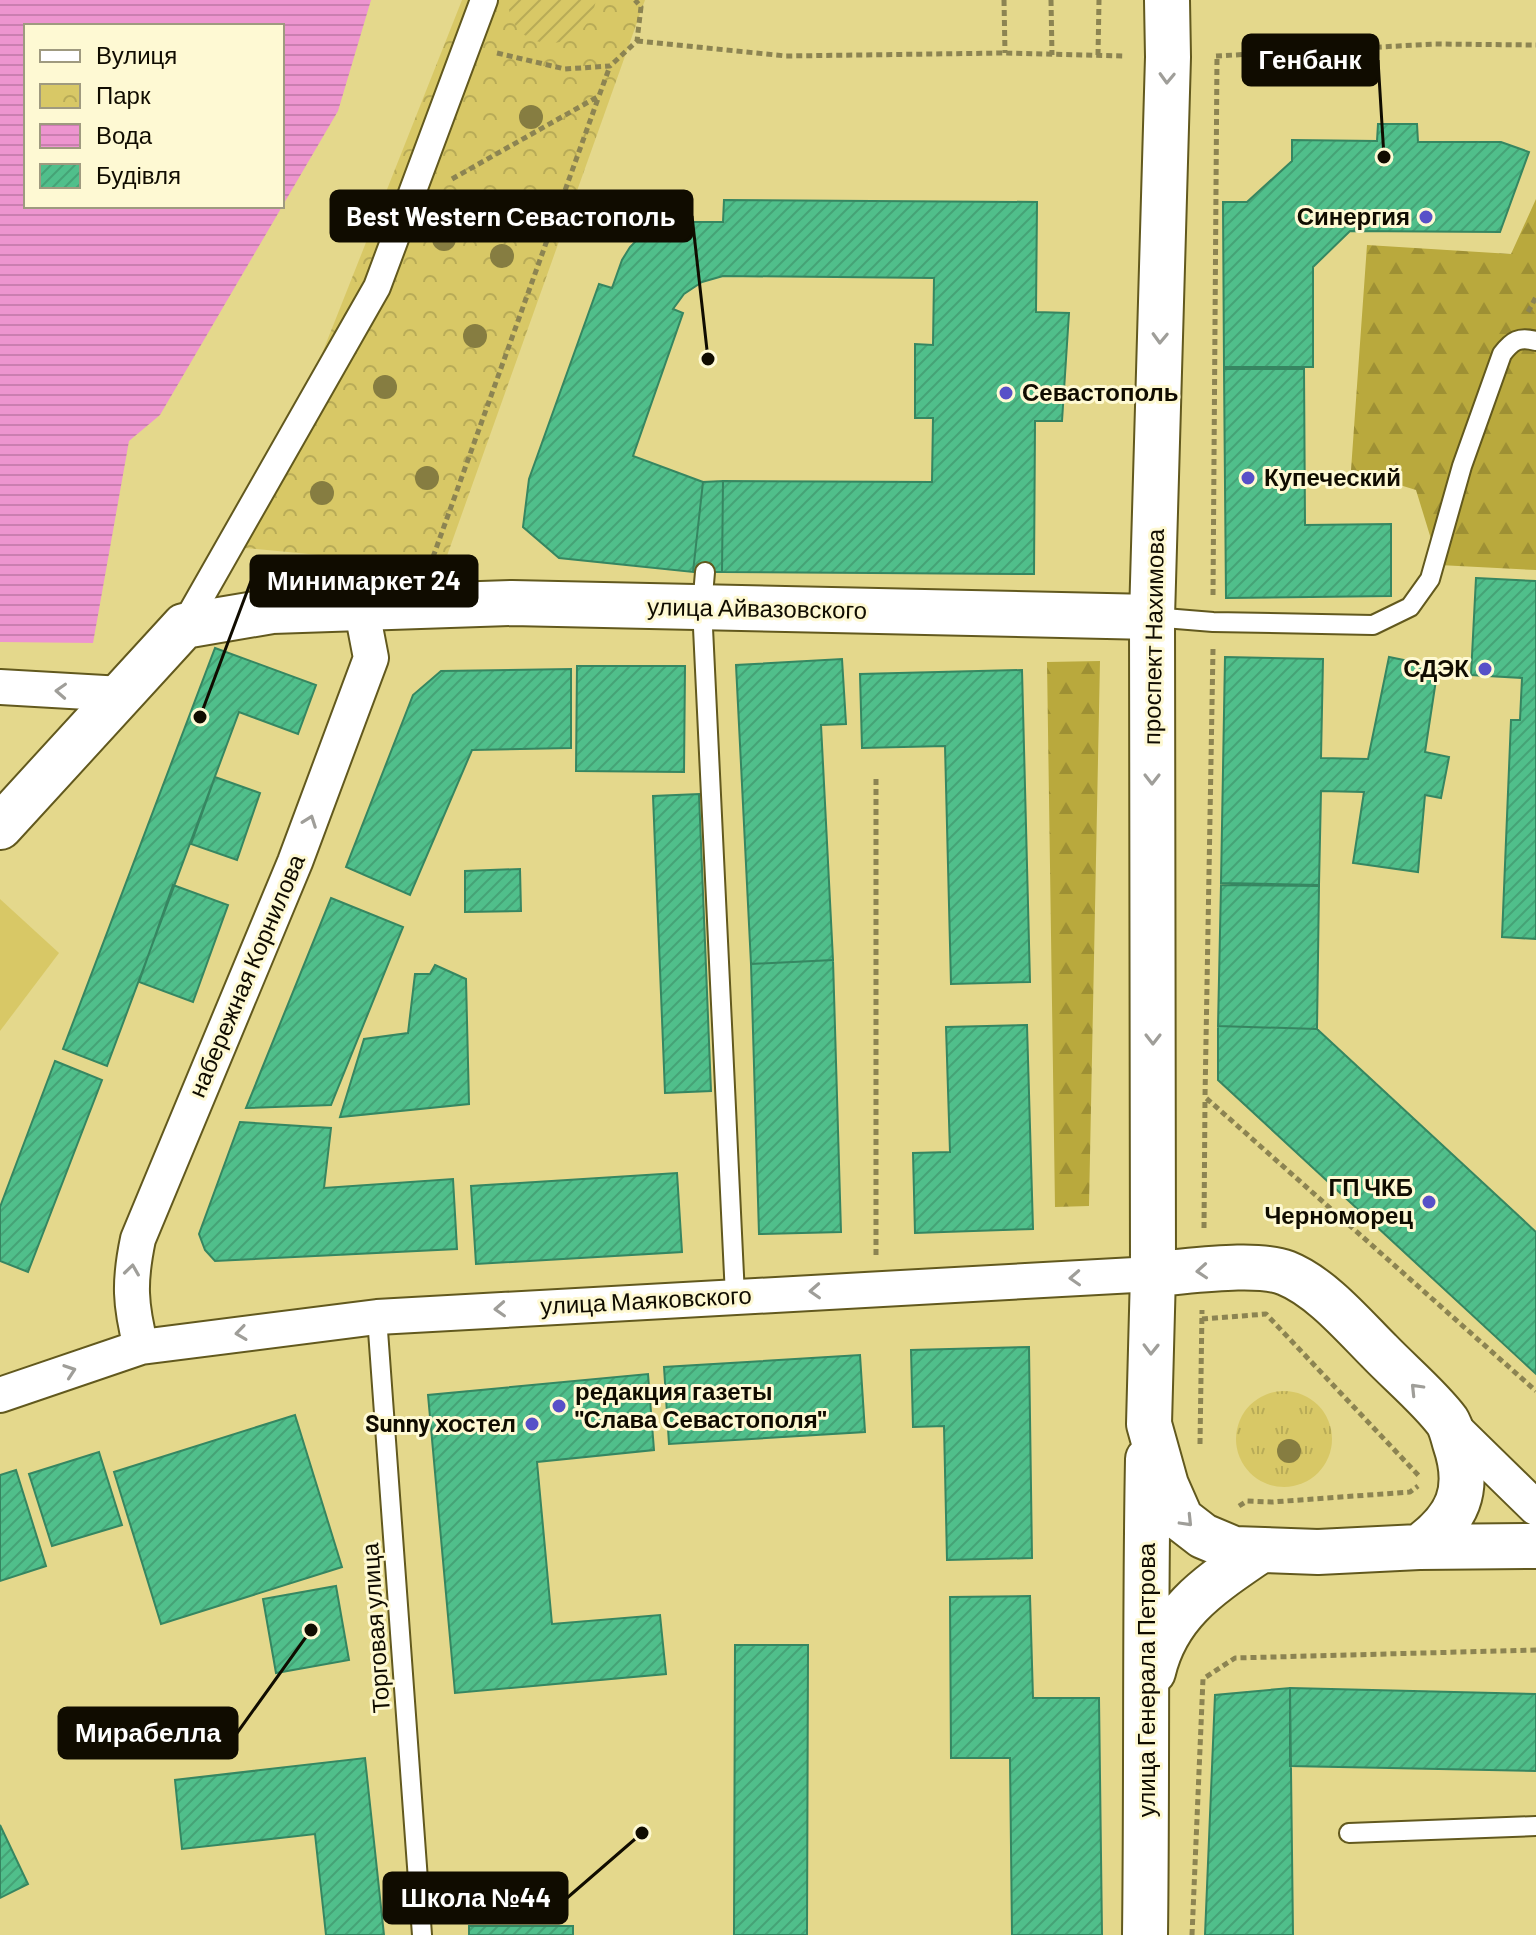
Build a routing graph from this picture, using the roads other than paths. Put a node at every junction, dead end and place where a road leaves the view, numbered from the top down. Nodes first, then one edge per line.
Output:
1 (484, 0) edge
2 (1167, 0) edge
3 (1536, 341) edge
4 (704, 590) junction
5 (361, 606) junction
6 (1152, 617) junction
7 (184, 626) junction
8 (0, 687) edge
9 (122, 694) junction
10 (0, 827) edge
11 (1153, 1274) junction
12 (735, 1296) junction
13 (377, 1317) junction
14 (141, 1347) junction
15 (0, 1395) edge
16 (1448, 1422) junction
17 (1149, 1424) junction
18 (1536, 1508) edge
19 (1536, 1546) edge
20 (1419, 1547) junction
21 (1258, 1552) junction
22 (1148, 1698) junction
23 (1536, 1826) edge
24 (1349, 1833) dead end
25 (422, 1935) edge
26 (1145, 1935) edge

1 - 7 street
2 -> 6 main road, проспект Нахимова
3 - 6 lane
4 - 5 main road, улица Айвазовского
4 - 6 main road, улица Айвазовского
4 - 12 lane
5 - 7 main road, улица Айвазовского
14 -> 5 street, набережная Корнилова
6 -> 11 main road, проспект Нахимова
7 - 9 main road
9 -> 8 street
9 - 10 main road
11 -> 12 street, улица Маяковского
16 -> 11 main road
11 -> 17 main road, проспект Нахимова
12 -> 13 street, улица Маяковского
13 -> 14 street, улица Маяковского
13 - 25 lane, Торговая улица
15 -> 14 street, улица Маяковского
16 - 18 street
16 - 20 main road
17 -> 21 main road
17 - 22 main road, улица Генерала Петрова
19 - 20 main road
20 - 21 main road
21 - 22 main road
22 - 26 main road, улица Генерала Петрова
23 - 24 lane

